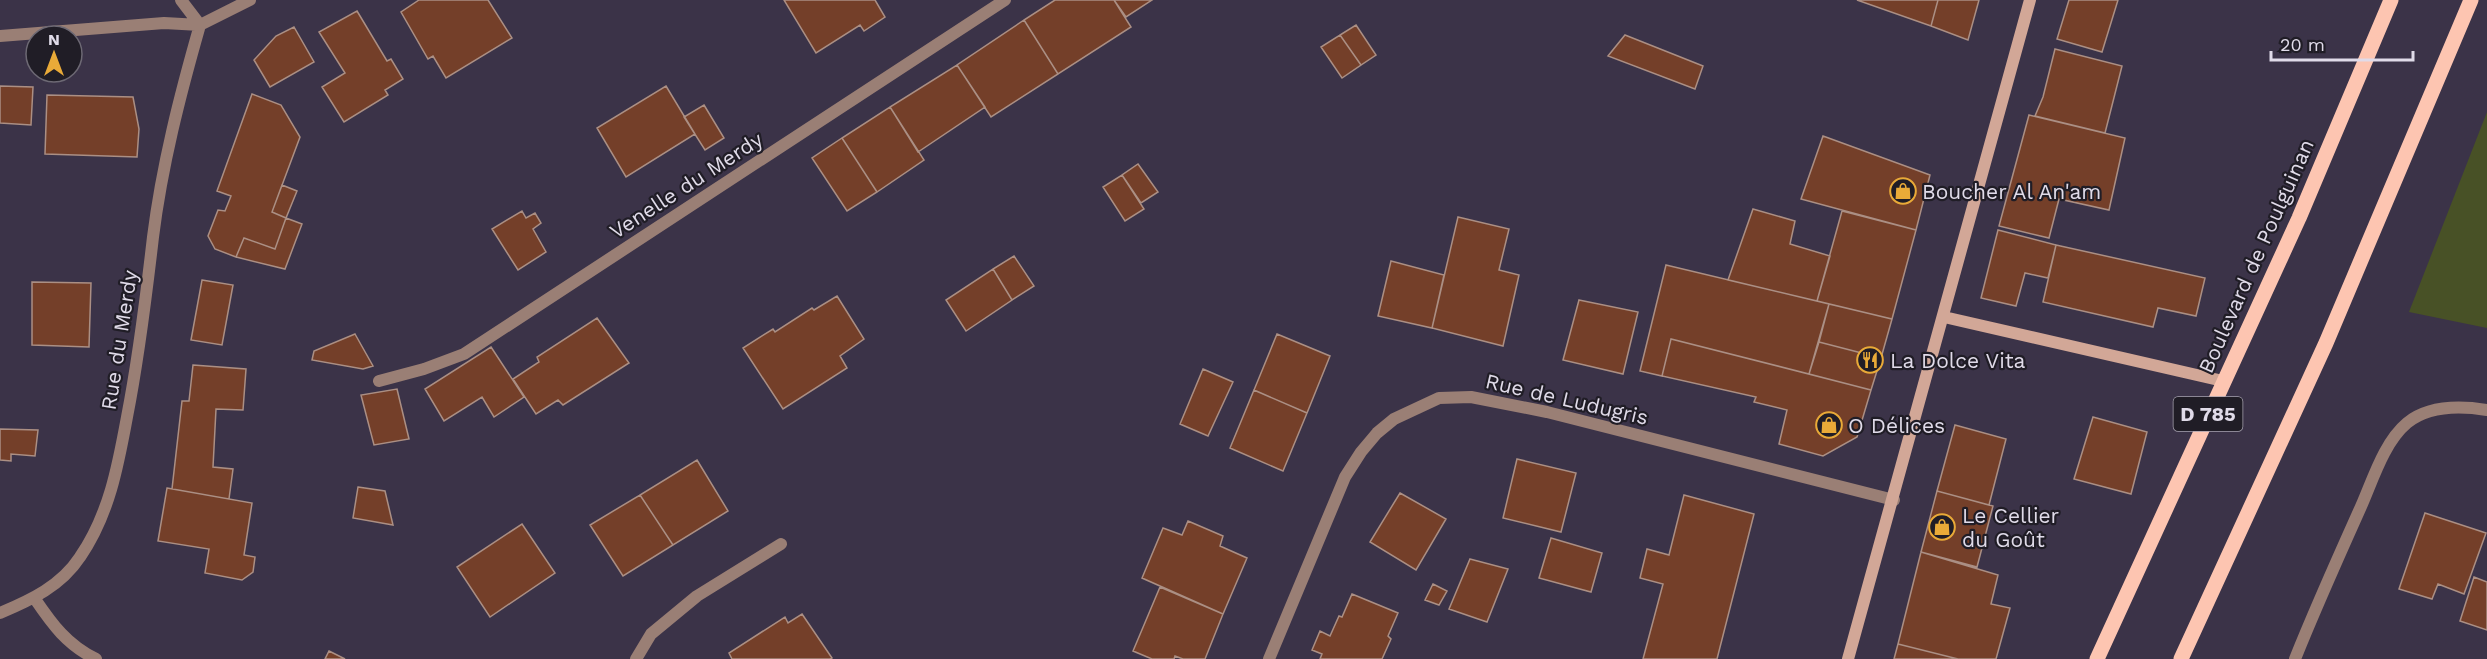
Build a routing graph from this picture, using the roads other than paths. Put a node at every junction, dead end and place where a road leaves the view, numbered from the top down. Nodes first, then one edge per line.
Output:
1 (181, 0) edge
2 (250, 0) edge
3 (1005, 0) edge
4 (2030, 0) edge
5 (2391, 0) edge
6 (2470, 0) edge
7 (200, 25) junction
8 (0, 36) edge
9 (1944, 317) junction
10 (379, 381) dead end
11 (2223, 381) junction
12 (2487, 410) edge
13 (1894, 500) junction
14 (782, 544) dead end
15 (35, 599) junction
16 (0, 613) edge
17 (96, 659) edge
18 (636, 659) edge
19 (1269, 659) edge
20 (1848, 659) edge
21 (2097, 659) edge
22 (2181, 659) edge
23 (2295, 659) edge

1 - 7 street
2 - 7 street
3 - 10 street, Venelle du Merdy
4 - 9 main road
5 - 11 main road, Boulevard de Poulguinan / D 785
6 - 22 main road
7 - 8 street
7 - 15 street, Rue du Merdy
9 - 11 main road
9 - 13 main road
11 - 21 main road, Boulevard de Poulguinan / D 785
12 - 23 street
13 - 19 street, Rue de Ludugris
13 - 20 main road
14 - 18 street
15 - 16 street, Rue du Merdy
15 - 17 street

